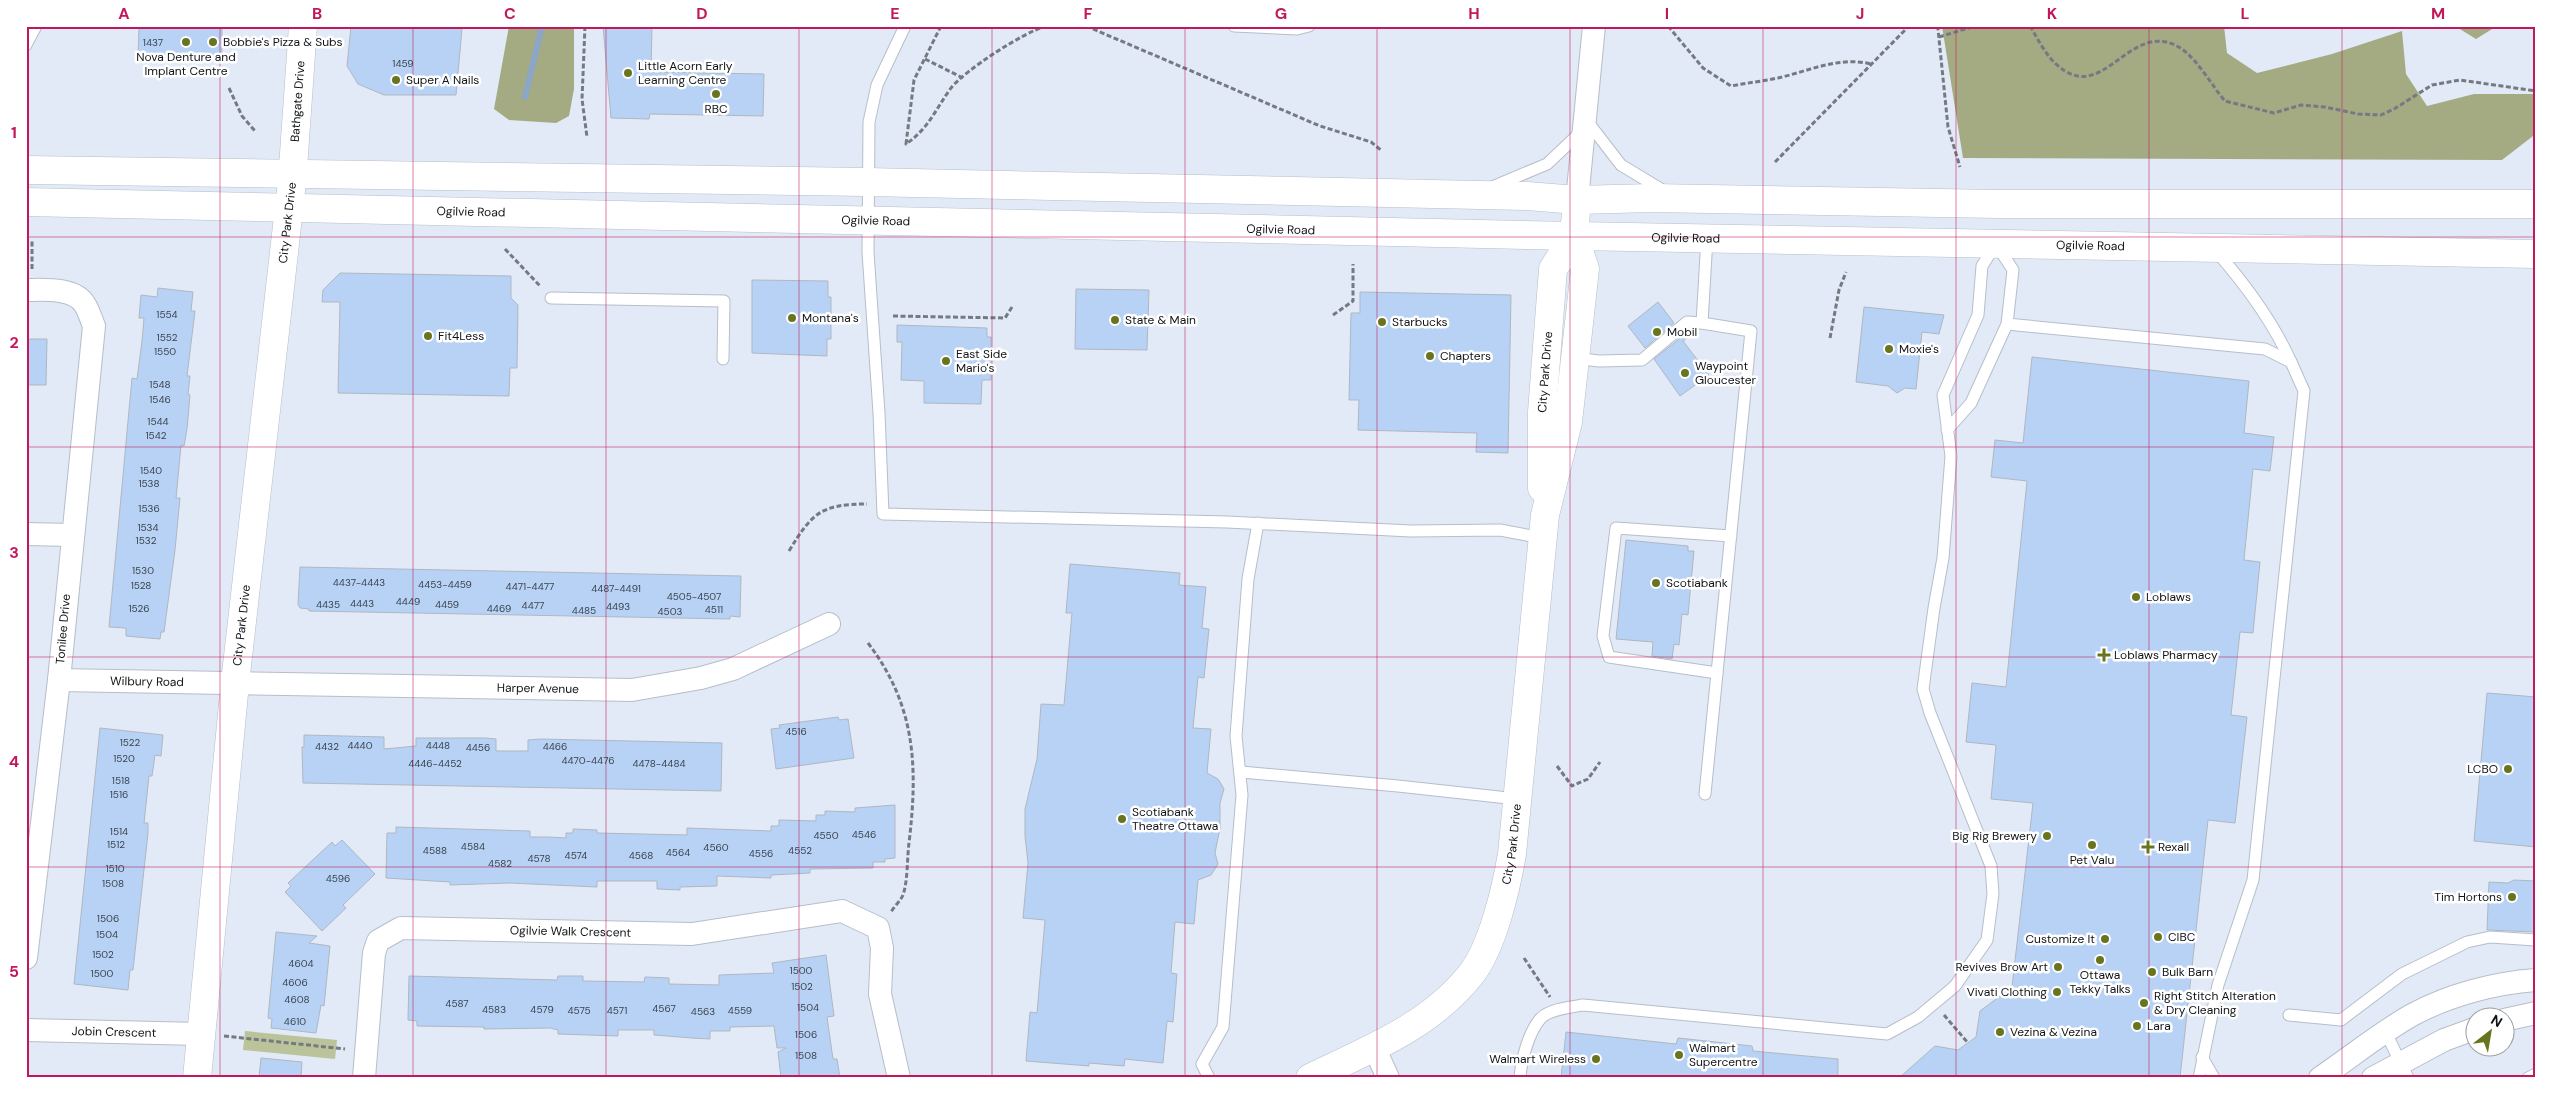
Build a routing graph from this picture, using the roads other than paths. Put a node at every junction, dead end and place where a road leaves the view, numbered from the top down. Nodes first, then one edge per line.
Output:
1 (36, 26) edge
2 (303, 26) edge
3 (905, 26) edge
4 (1234, 26) edge
5 (1309, 26) edge
6 (1594, 26) edge
7 (26, 45) edge
8 (1585, 124) junction
9 (26, 170) edge
10 (293, 174) junction
11 (866, 182) junction
12 (1473, 195) junction
13 (1676, 198) junction
14 (1577, 200) junction
15 (26, 202) edge
16 (2536, 204) edge
17 (289, 207) junction
18 (866, 221) junction
19 (1574, 236) junction
20 (1707, 238) junction
21 (1996, 244) junction
22 (2215, 249) junction
23 (2536, 254) edge
24 (29, 290) edge
25 (551, 298) road end
26 (1702, 322) junction
27 (2007, 324) junction
28 (1575, 358) junction
29 (724, 359) dead end
30 (2291, 362) junction
31 (1947, 430) junction
32 (1258, 524) junction
33 (1544, 526) junction
34 (26, 534) edge
35 (72, 535) junction
36 (1731, 536) junction
37 (829, 624) dead end
38 (1717, 673) junction
39 (59, 680) junction
40 (235, 683) junction
41 (1241, 772) junction
42 (36, 782) edge
43 (1705, 794) dead end
44 (1517, 799) junction
45 (2536, 940) edge
46 (26, 958) edge
47 (2536, 980) edge
48 (2536, 1013) edge
49 (2289, 1015) dead end
50 (2514, 1018) edge
51 (26, 1030) edge
52 (2386, 1033) junction
53 (2464, 1033) edge
54 (201, 1034) junction
55 (1374, 1047) junction
56 (2202, 1057) junction
57 (2405, 1071) edge
58 (2536, 1074) edge
59 (197, 1078) edge
60 (364, 1078) edge
61 (898, 1078) edge
62 (1210, 1078) edge
63 (1310, 1078) edge
64 (1388, 1078) edge
65 (1520, 1078) edge
66 (2199, 1078) edge
67 (2214, 1078) edge
68 (2320, 1078) edge
69 (2373, 1078) edge
70 (2528, 1078) edge

1 - 7 lane
2 - 10 main road, Bathgate Drive
3 - 11 lane
4 - 5 lane
6 - 8 street, City Park Drive
8 - 12 lane
8 - 13 lane
8 - 14 street, City Park Drive
9 - 10 main road
10 - 11 main road
10 - 17 main road, City Park Drive
11 - 12 main road
11 - 18 lane
12 - 14 main road
13 - 14 main road
13 - 16 main road
14 - 19 main road, City Park Drive
15 - 17 main road, Ogilvie Road
17 - 18 main road, Ogilvie Road
17 - 40 main road, City Park Drive
18 - 19 main road, Ogilvie Road
18 - 32 lane
19 - 20 main road, Ogilvie Road
19 - 28 main road, City Park Drive
19 - 33 main road, City Park Drive
20 - 21 main road, Ogilvie Road
20 - 26 lane
21 - 22 main road, Ogilvie Road
21 - 27 lane
21 - 31 lane
22 - 23 main road, Ogilvie Road
22 - 30 lane
24 - 35 street, Tonilee Drive
25 - 29 lane
26 - 28 lane
26 - 36 lane
27 - 30 lane
27 - 31 lane
28 - 33 main road, City Park Drive
30 - 56 lane
31 - 65 lane
32 - 33 lane
32 - 41 lane
33 - 44 main road, City Park Drive
34 - 35 street
35 - 39 street, Tonilee Drive
36 - 38 lane
36 - 38 lane
37 - 40 street, Harper Avenue
38 - 43 lane
39 - 40 street, Wilbury Road
39 - 42 street, Tonilee Drive
40 - 54 main road, City Park Drive
41 - 44 lane
41 - 62 lane
42 - 46 street, Tonilee Drive
44 - 55 main road, City Park Drive
45 - 49 lane
47 - 52 street
48 - 50 street
51 - 54 street, Jobin Crescent
52 - 57 lane
52 - 68 street
53 - 57 street
54 - 59 main road, City Park Drive
55 - 63 main road, City Park Drive
55 - 64 street
56 - 66 lane
56 - 67 lane
57 - 69 street
58 - 70 lane
60 - 61 street, Ogilvie Walk Crescent

